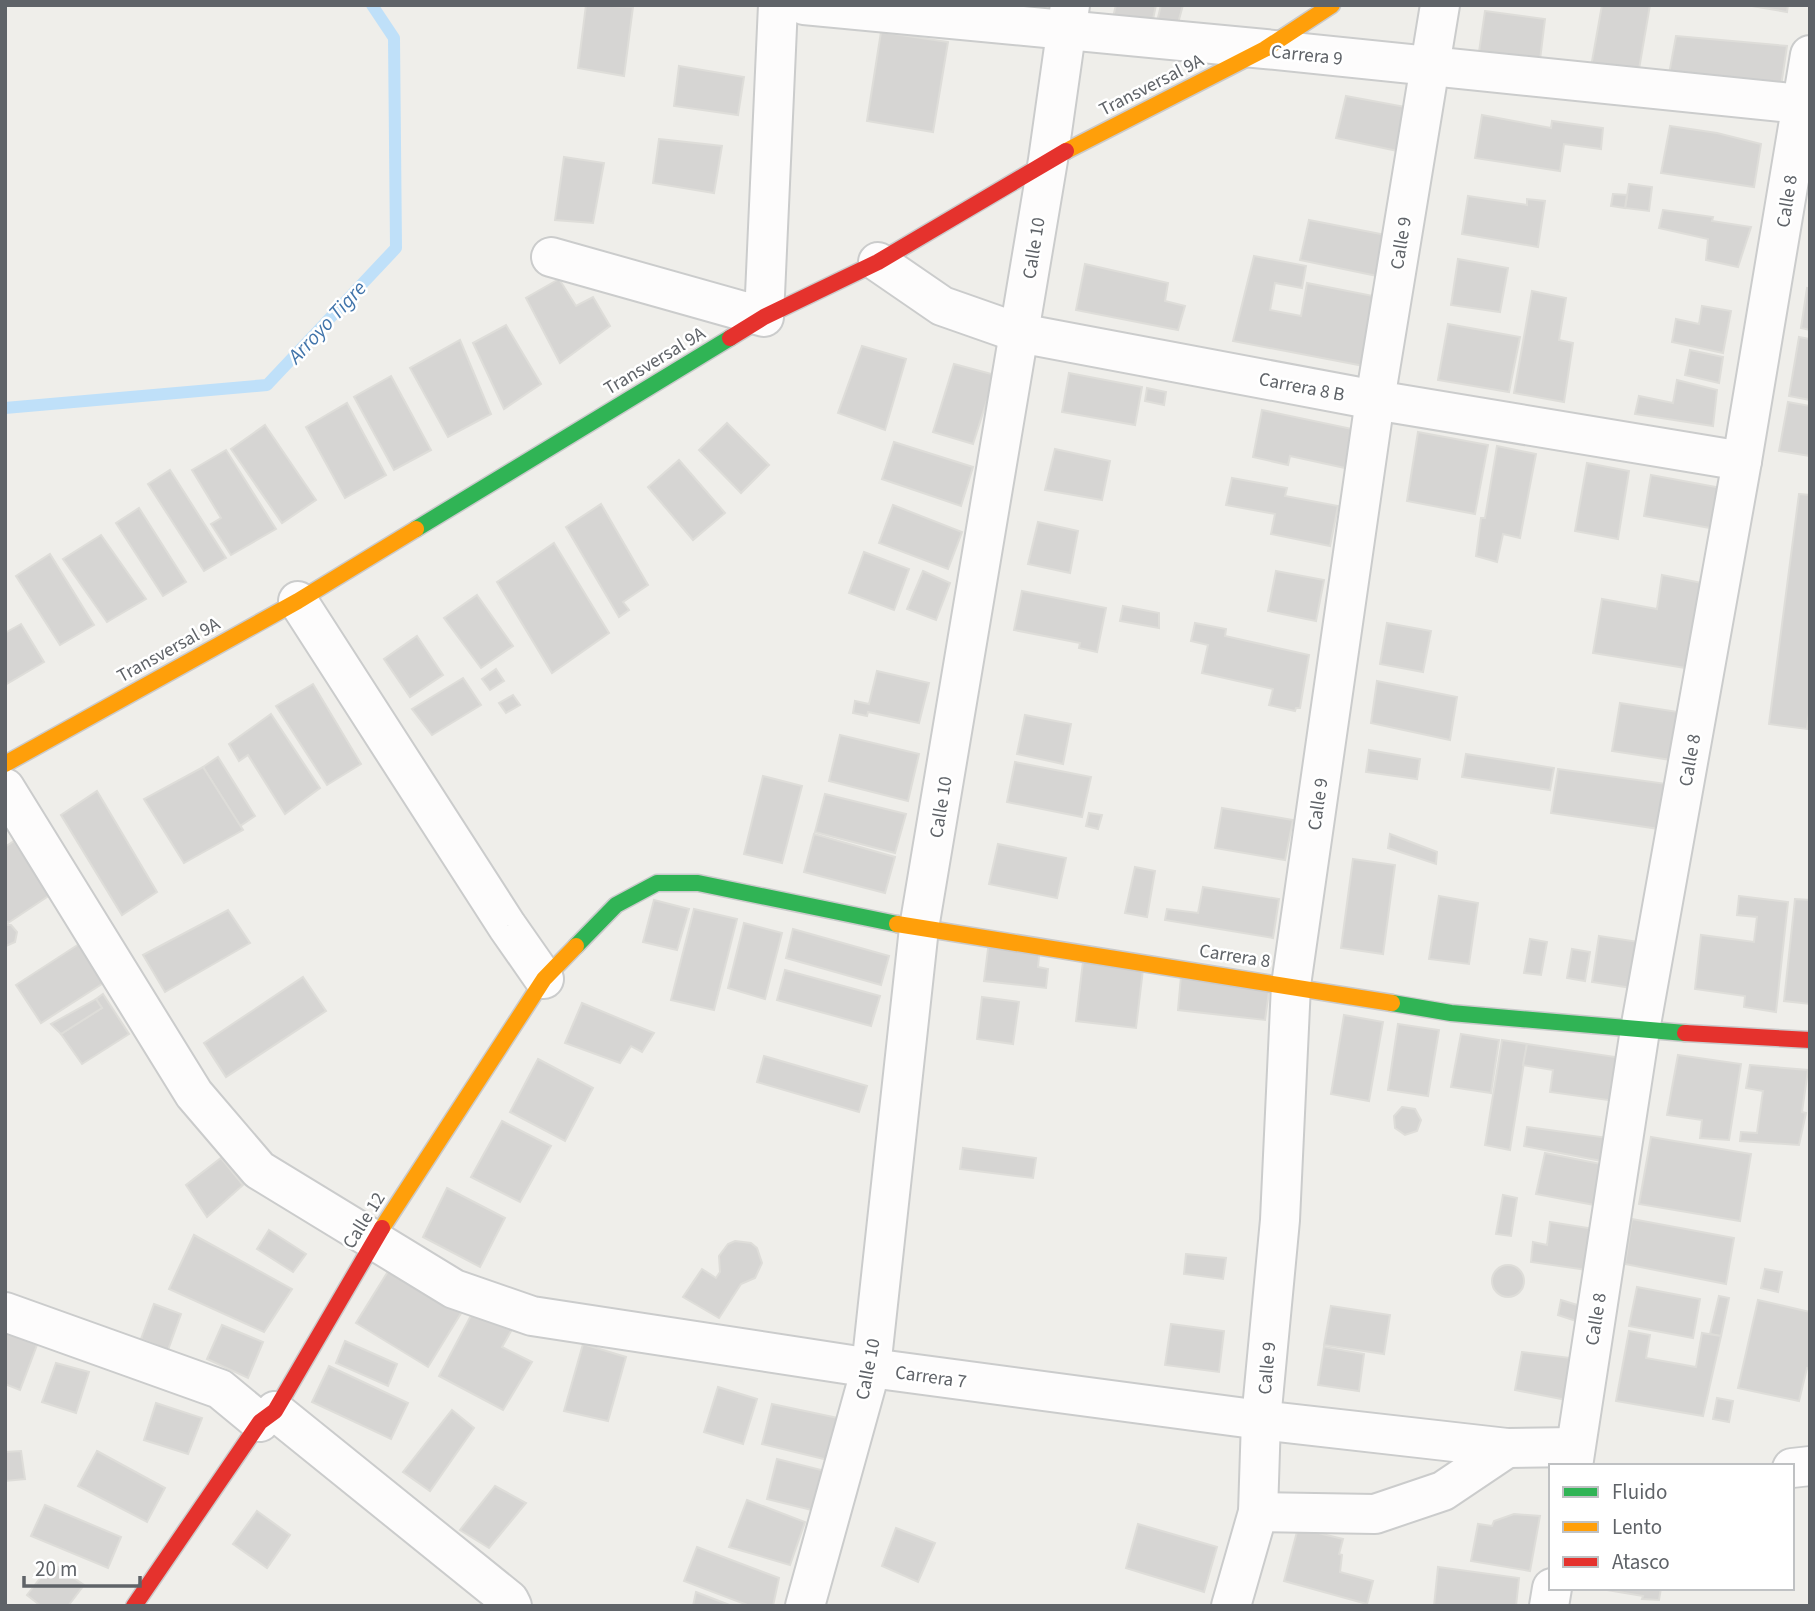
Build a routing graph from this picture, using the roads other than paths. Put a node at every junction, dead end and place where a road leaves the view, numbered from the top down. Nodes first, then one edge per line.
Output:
1 (778, 5) edge
2 (804, 5) edge
3 (1332, 5) edge
4 (1440, 5) edge
5 (1068, 18) edge
6 (1265, 49) junction
7 (1810, 55) edge
8 (1429, 67) junction
9 (1806, 105) edge
10 (1048, 160) junction
11 (551, 257) dead end
12 (878, 262) junction
13 (764, 317) junction
14 (1019, 333) junction
15 (1375, 400) junction
16 (1742, 461) junction
17 (298, 601) junction
18 (5, 764) edge
19 (5, 788) edge
20 (657, 883) joint
21 (919, 928) junction
22 (544, 979) junction
23 (1291, 985) junction
24 (1640, 1030) junction
25 (1810, 1040) edge
26 (374, 1241) junction
27 (5, 1312) edge
28 (871, 1368) junction
29 (267, 1417) junction
30 (1261, 1420) junction
31 (1507, 1448) junction
32 (1574, 1456) edge
33 (1258, 1512) junction
34 (134, 1606) edge
35 (512, 1606) edge
36 (805, 1606) edge
37 (1231, 1606) edge

1 - 13 street
2 - 5 street, Carrera 9
3 - 6 street, Transversal 9A
4 - 8 street, Calle 9
5 - 6 street, Carrera 9
5 - 10 street, Calle 10
6 - 8 street, Carrera 9
6 - 10 street, Transversal 9A
7 - 9 street, Calle 8
8 - 9 street, Carrera 9
8 - 15 street, Calle 9
9 - 16 street, Calle 8
10 - 12 street, Transversal 9A
10 - 14 street, Calle 10
11 - 13 street
12 - 13 street, Transversal 9A
12 - 14 street, Carrera 8 B
13 - 17 street, Transversal 9A
14 - 15 street, Carrera 8 B
14 - 21 street, Calle 10
15 - 16 street, Carrera 8 B
15 - 23 street, Calle 9
16 - 24 street, Calle 8
17 - 18 street, Transversal 9A
17 - 22 street
19 - 26 street, Carrera 7
20 - 21 street, Carrera 8
20 - 22 street, Calle 12
21 - 23 street, Carrera 8
21 - 28 street, Calle 10
22 - 26 street, Calle 12
23 - 24 street, Carrera 8
23 - 30 street, Calle 9
24 - 25 street, Carrera 8
24 - 32 street, Calle 8
26 - 28 street, Carrera 7
26 - 29 street, Calle 12
27 - 29 street
28 - 30 street, Carrera 7
28 - 36 street, Calle 10
29 - 34 street, Calle 12
29 - 35 street
30 - 31 street, Carrera 7
30 - 33 street, Calle 9
31 - 32 street, Carrera 7
31 - 33 street
33 - 37 street, Calle 9

